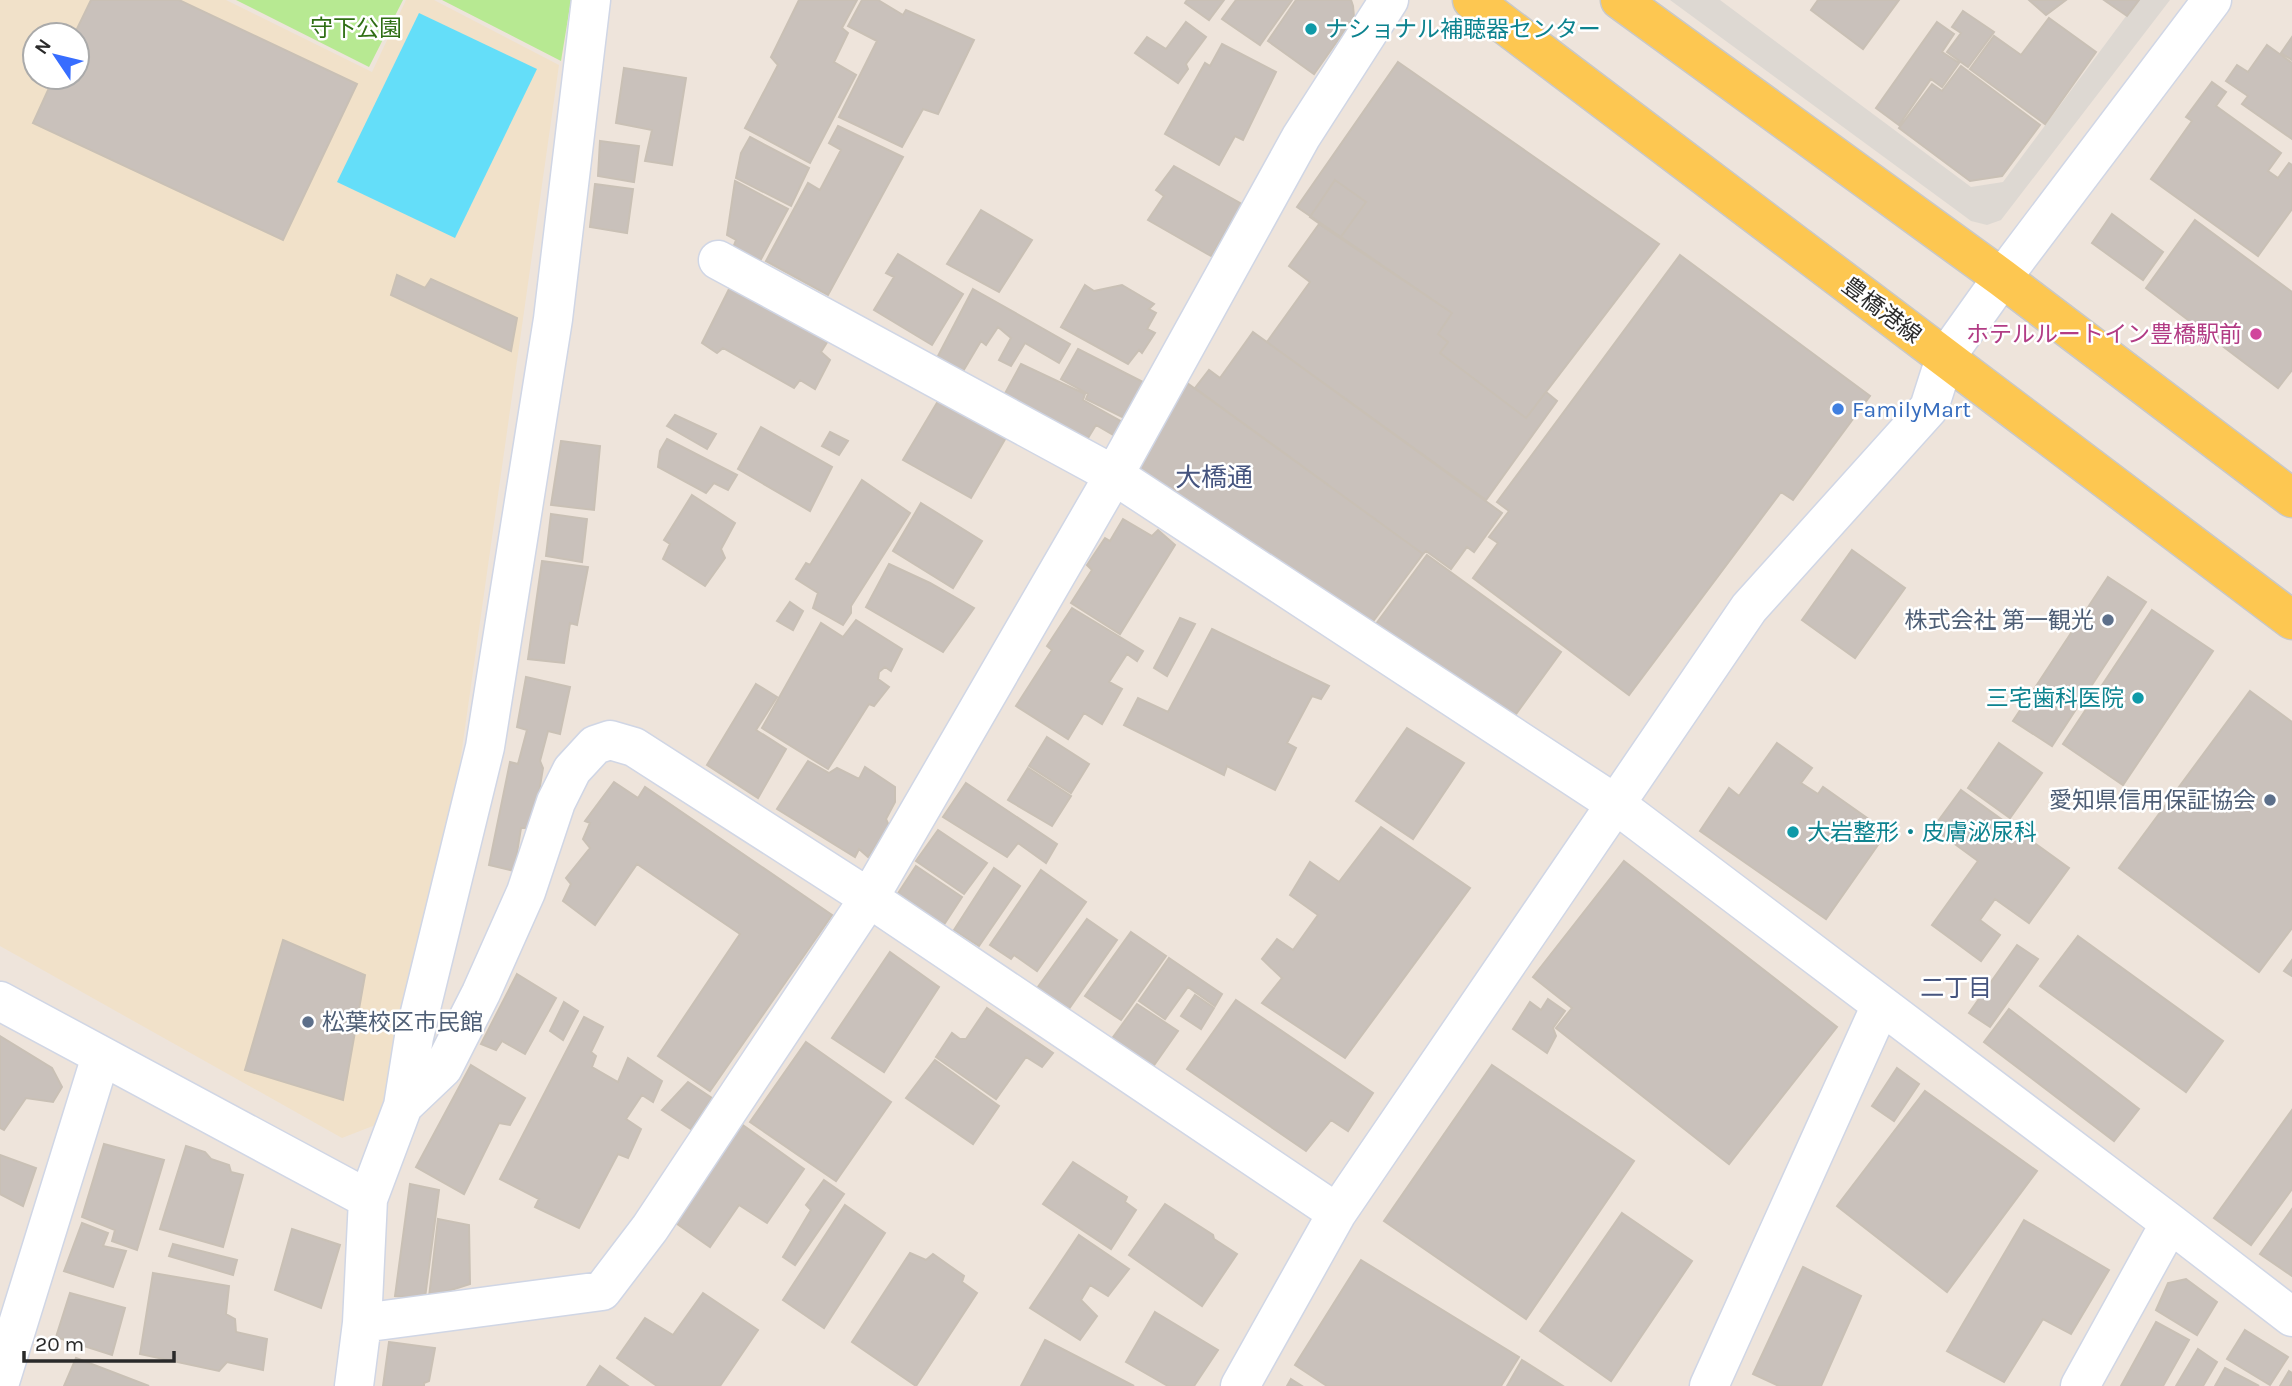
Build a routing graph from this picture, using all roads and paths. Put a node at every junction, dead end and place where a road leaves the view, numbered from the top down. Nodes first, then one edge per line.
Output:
1 (591, 0) edge
2 (1389, 0) edge
3 (1472, 0) edge
4 (1620, 0) edge
5 (2212, 0) edge
6 (718, 260) dead end
7 (2002, 278) junction
8 (1945, 358) junction
9 (1114, 475) junction
10 (2292, 498) edge
11 (2292, 620) edge
12 (1614, 803) junction
13 (869, 898) junction
14 (0, 1001) edge
15 (1881, 1005) junction
16 (101, 1056) junction
17 (403, 1106) junction
18 (369, 1199) junction
19 (1337, 1213) junction
20 (2170, 1223) junction
21 (2292, 1317) edge
22 (362, 1323) junction
23 (0, 1382) edge
24 (354, 1386) edge
25 (1240, 1386) edge
26 (1709, 1386) edge
27 (2080, 1386) edge

1 - 17 street
2 - 9 street
3 - 8 main road, 豊橋港線
4 - 7 main road
5 - 7 street
6 - 9 street
7 - 8 street
7 - 10 main road
8 - 11 main road, 豊橋港線
8 - 12 street
9 - 12 street
9 - 13 street
12 - 15 street
12 - 19 street
13 - 17 street
13 - 19 street
13 - 22 street
14 - 16 street
15 - 20 street
15 - 26 street
16 - 18 street
16 - 23 street
17 - 18 street
18 - 22 street
19 - 25 street
20 - 21 street
20 - 27 street
22 - 24 street

